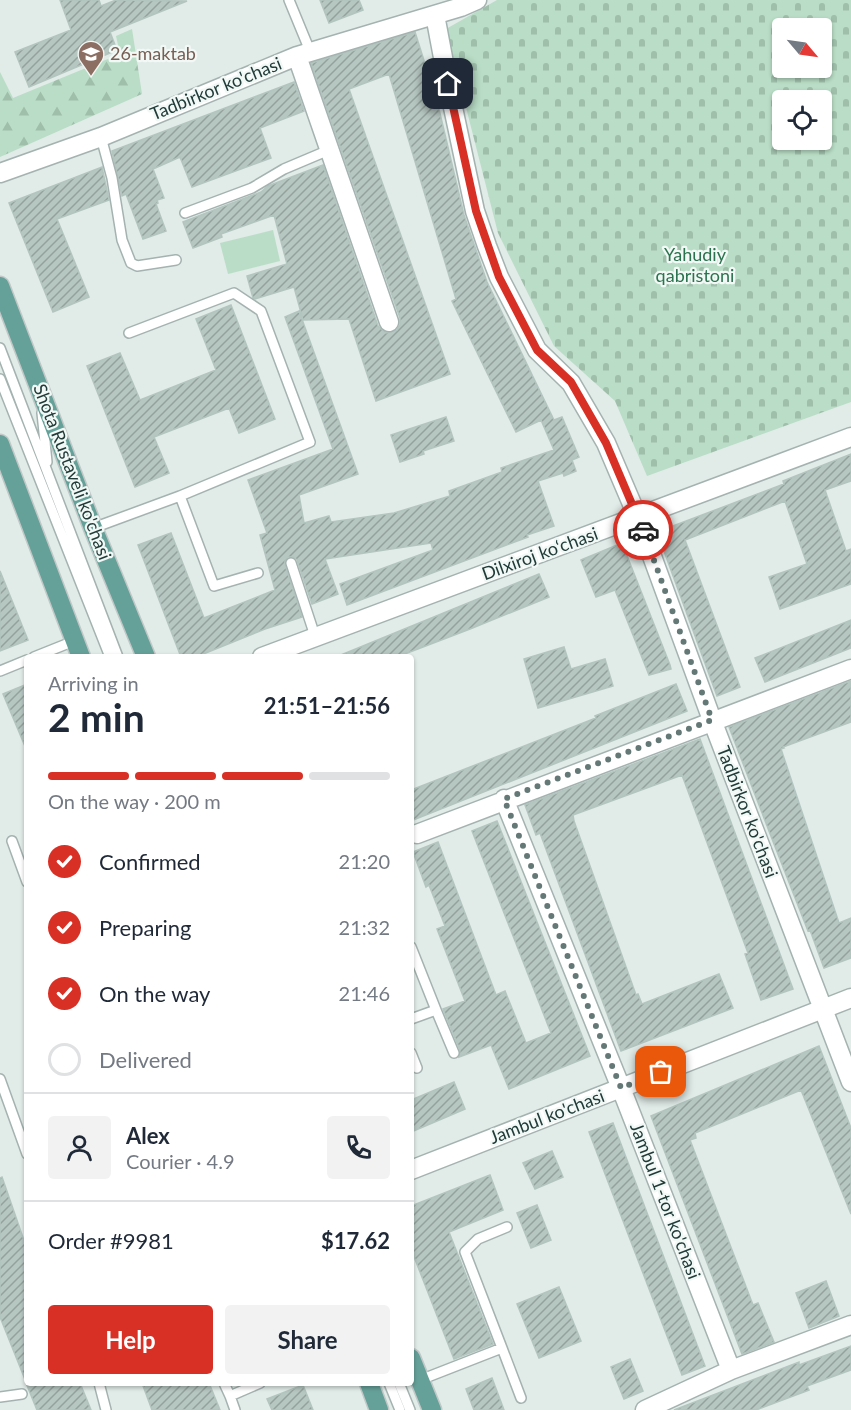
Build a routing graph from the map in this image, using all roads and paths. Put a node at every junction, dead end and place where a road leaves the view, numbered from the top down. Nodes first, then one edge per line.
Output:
1 (289, 0) edge
2 (477, 0) edge
3 (435, 15) junction
4 (304, 54) junction
5 (101, 137) junction
6 (329, 150) junction
7 (0, 173) edge
8 (185, 213) dead end
9 (177, 260) dead end
10 (0, 286) edge
11 (389, 322) dead end
12 (129, 333) dead end
13 (0, 348) edge
14 (0, 379) edge
15 (41, 392) junction
16 (851, 437) edge
17 (0, 444) edge
18 (48, 474) junction
19 (180, 496) junction
20 (638, 518) junction
21 (93, 528) junction
22 (291, 563) dead end
23 (258, 573) dead end
24 (315, 636) junction
25 (77, 649) edge
26 (50, 654) edge
27 (109, 654) edge
28 (117, 654) edge
29 (145, 654) edge
30 (270, 654) edge
31 (24, 661) edge
32 (851, 669) edge
33 (0, 670) edge
34 (712, 720) junction
35 (504, 799) junction
36 (417, 834) dead end
37 (12, 841) dead end
38 (24, 874) edge
39 (414, 955) edge
40 (851, 998) edge
41 (823, 1009) junction
42 (435, 1010) junction
43 (414, 1018) edge
44 (454, 1053) dead end
45 (414, 1060) edge
46 (417, 1068) dead end
47 (0, 1079) edge
48 (851, 1082) edge
49 (621, 1088) junction
50 (24, 1146) edge
51 (414, 1169) edge
52 (507, 1227) dead end
53 (851, 1325) edge
54 (502, 1348) junction
55 (414, 1365) edge
56 (731, 1370) junction
57 (420, 1380) junction
58 (100, 1386) edge
59 (225, 1386) edge
60 (253, 1386) edge
61 (370, 1386) edge
62 (390, 1386) edge
63 (400, 1386) edge
64 (22, 1394) dead end
65 (230, 1396) junction
66 (0, 1397) edge
67 (521, 1398) dead end
68 (106, 1410) edge
69 (235, 1410) edge
70 (379, 1410) edge
71 (400, 1410) edge
72 (410, 1410) edge
73 (432, 1410) edge
74 (645, 1410) edge

1 - 4 lane
2 - 3 street, Tadbirkor ko'chasi
3 - 4 street, Tadbirkor ko'chasi
3 - 20 street, Tadbirkor ko'chasi
4 - 5 street, Tadbirkor ko'chasi
4 - 6 street
5 - 7 street, Tadbirkor ko'chasi
5 - 9 lane
6 - 8 lane
6 - 11 street
10 - 15 main road, Shota Rustaveli ko'chasi
12 - 19 lane
13 - 18 lane
14 - 27 lane
15 - 18 lane
15 - 21 main road, Shota Rustaveli ko'chasi
16 - 20 street, Dilxiroj ko‘chasi
17 - 25 main road
18 - 28 lane
19 - 21 lane
19 - 23 lane
20 - 24 street, Dilxiroj ko‘chasi
20 - 34 street, Tadbirkor ko'chasi
21 - 29 main road, Shota Rustaveli ko'chasi
22 - 24 lane
24 - 30 street, Dilxiroj ko‘chasi
25 - 26 lane
31 - 33 lane
32 - 34 street
34 - 35 street
34 - 41 street, Tadbirkor ko'chasi
35 - 36 street
35 - 49 street, Jambul 1-tor ko'chasi
37 - 38 lane
39 - 42 lane
40 - 41 street, Jambul ko'chasi
41 - 48 street, Tadbirkor ko'chasi
41 - 49 street, Jambul ko'chasi
42 - 43 lane
42 - 44 lane
45 - 46 lane
47 - 50 lane
49 - 51 street, Jambul ko'chasi
49 - 56 street, Jambul 1-tor ko'chasi
52 - 54 lane
53 - 56 street
54 - 57 lane
54 - 67 lane
55 - 57 main road
56 - 74 street
57 - 73 main road
58 - 68 lane
59 - 65 lane
60 - 65 lane
61 - 70 main road
62 - 71 lane
63 - 72 lane
64 - 66 lane
65 - 69 lane

